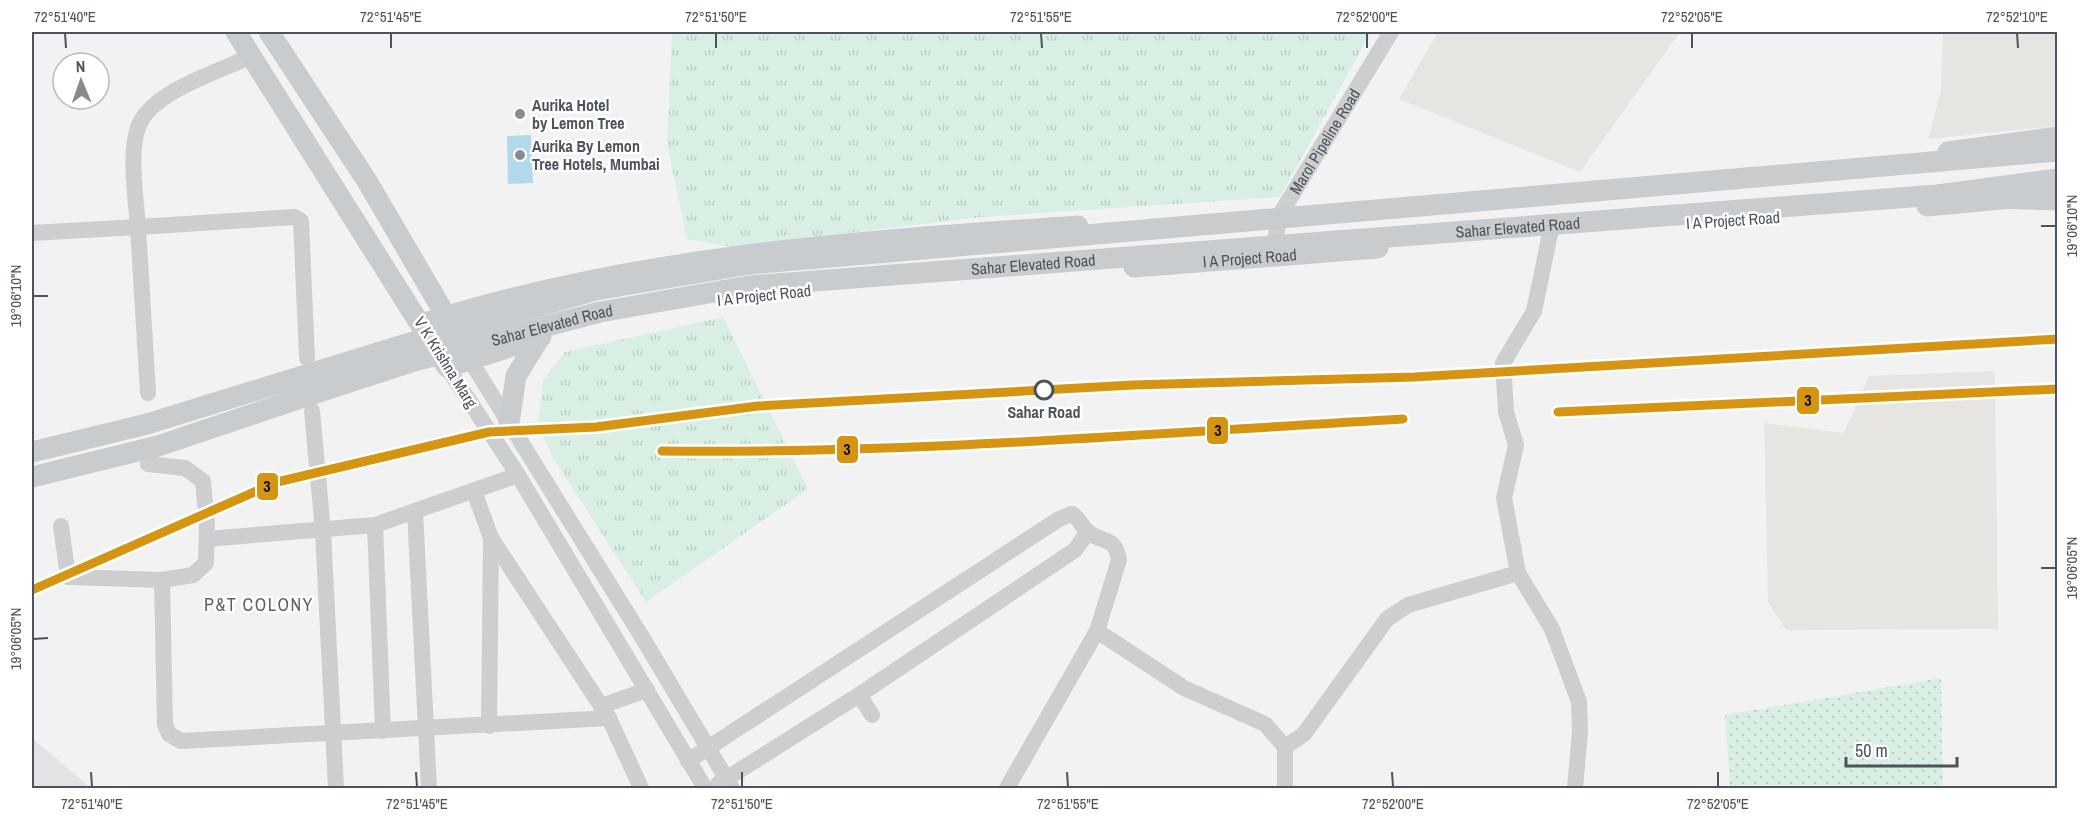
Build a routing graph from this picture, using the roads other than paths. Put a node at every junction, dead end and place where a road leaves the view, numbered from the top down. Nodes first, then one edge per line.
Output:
1 (236, 32) edge
2 (269, 32) edge
3 (1391, 32) edge
4 (252, 56) junction
5 (2058, 137) edge
6 (2058, 151) edge
7 (2058, 179) edge
8 (2058, 194) edge
9 (1937, 195) junction
10 (2058, 200) edge
11 (1281, 213) junction
12 (138, 227) junction
13 (32, 234) edge
14 (1550, 234) junction
15 (1271, 257) junction
16 (429, 287) junction
17 (493, 304) junction
18 (446, 316) junction
19 (422, 324) junction
20 (540, 337) junction
21 (307, 358) dead end
22 (470, 360) junction
23 (447, 367) junction
24 (148, 393) dead end
25 (312, 411) dead end
26 (509, 423) junction
27 (32, 452) edge
28 (148, 464) dead end
29 (518, 475) junction
30 (32, 477) edge
31 (474, 490) junction
32 (415, 511) junction
33 (375, 525) junction
34 (61, 526) dead end
35 (323, 531) junction
36 (1088, 532) junction
37 (207, 538) junction
38 (491, 538) junction
39 (1518, 573) junction
40 (162, 580) junction
41 (1097, 631) junction
42 (646, 690) junction
43 (859, 695) junction
44 (605, 712) junction
45 (872, 715) dead end
46 (489, 726) junction
47 (425, 730) junction
48 (334, 732) junction
49 (383, 732) junction
50 (1285, 747) junction
51 (708, 748) junction
52 (688, 761) junction
53 (729, 783) edge
54 (336, 789) edge
55 (429, 789) edge
56 (642, 789) edge
57 (705, 789) edge
58 (710, 789) edge
59 (1007, 789) edge
60 (1286, 789) edge
61 (1575, 789) edge

1 - 4 main road, V K Krishna Marg
2 - 16 main road, V K Krishna Marg
3 - 11 street, Marol Pipeline Road
4 - 12 street
4 - 19 main road, V K Krishna Marg
5 - 11 main road
6 - 27 main road, Sahar Elevated Road, bridge
7 - 9 main road, Sahar Elevated Road, bridge
8 - 14 main road, I A Project Road
9 - 10 main road, bridge
9 - 30 main road, Sahar Elevated Road, bridge
11 - 15 street, Marol Pipeline Road
11 - 17 main road
12 - 13 street
12 - 21 street
12 - 24 street
14 - 15 main road, I A Project Road
14 - 39 street
15 - 20 main road, I A Project Road
16 - 17 main road
16 - 18 main road, V K Krishna Marg
17 - 18 main road
18 - 19 main road
18 - 22 main road, V K Krishna Marg
19 - 23 main road, V K Krishna Marg
20 - 22 main road, I A Project Road
20 - 26 main road
22 - 23 main road, I A Project Road
22 - 26 street, V K Krishna Marg
23 - 29 street, V K Krishna Marg
25 - 35 street
26 - 51 street, V K Krishna Marg
28 - 37 street
29 - 31 street
29 - 42 street, V K Krishna Marg
31 - 32 street
31 - 38 street
32 - 33 street
32 - 47 street
33 - 35 street
33 - 49 street
34 - 40 street
35 - 37 street
35 - 48 street
36 - 41 street
36 - 43 street
36 - 51 street
37 - 40 street
38 - 44 street
38 - 46 street
39 - 50 street
39 - 61 street
40 - 48 street
41 - 50 street
41 - 59 street
42 - 44 street
42 - 52 street, V K Krishna Marg
43 - 45 street
43 - 53 street
44 - 46 street
44 - 56 street
46 - 47 street
47 - 49 street
47 - 55 street
48 - 49 street
48 - 54 street
50 - 60 street
51 - 52 street
51 - 53 street, V K Krishna Marg
52 - 57 street, V K Krishna Marg
53 - 58 street

